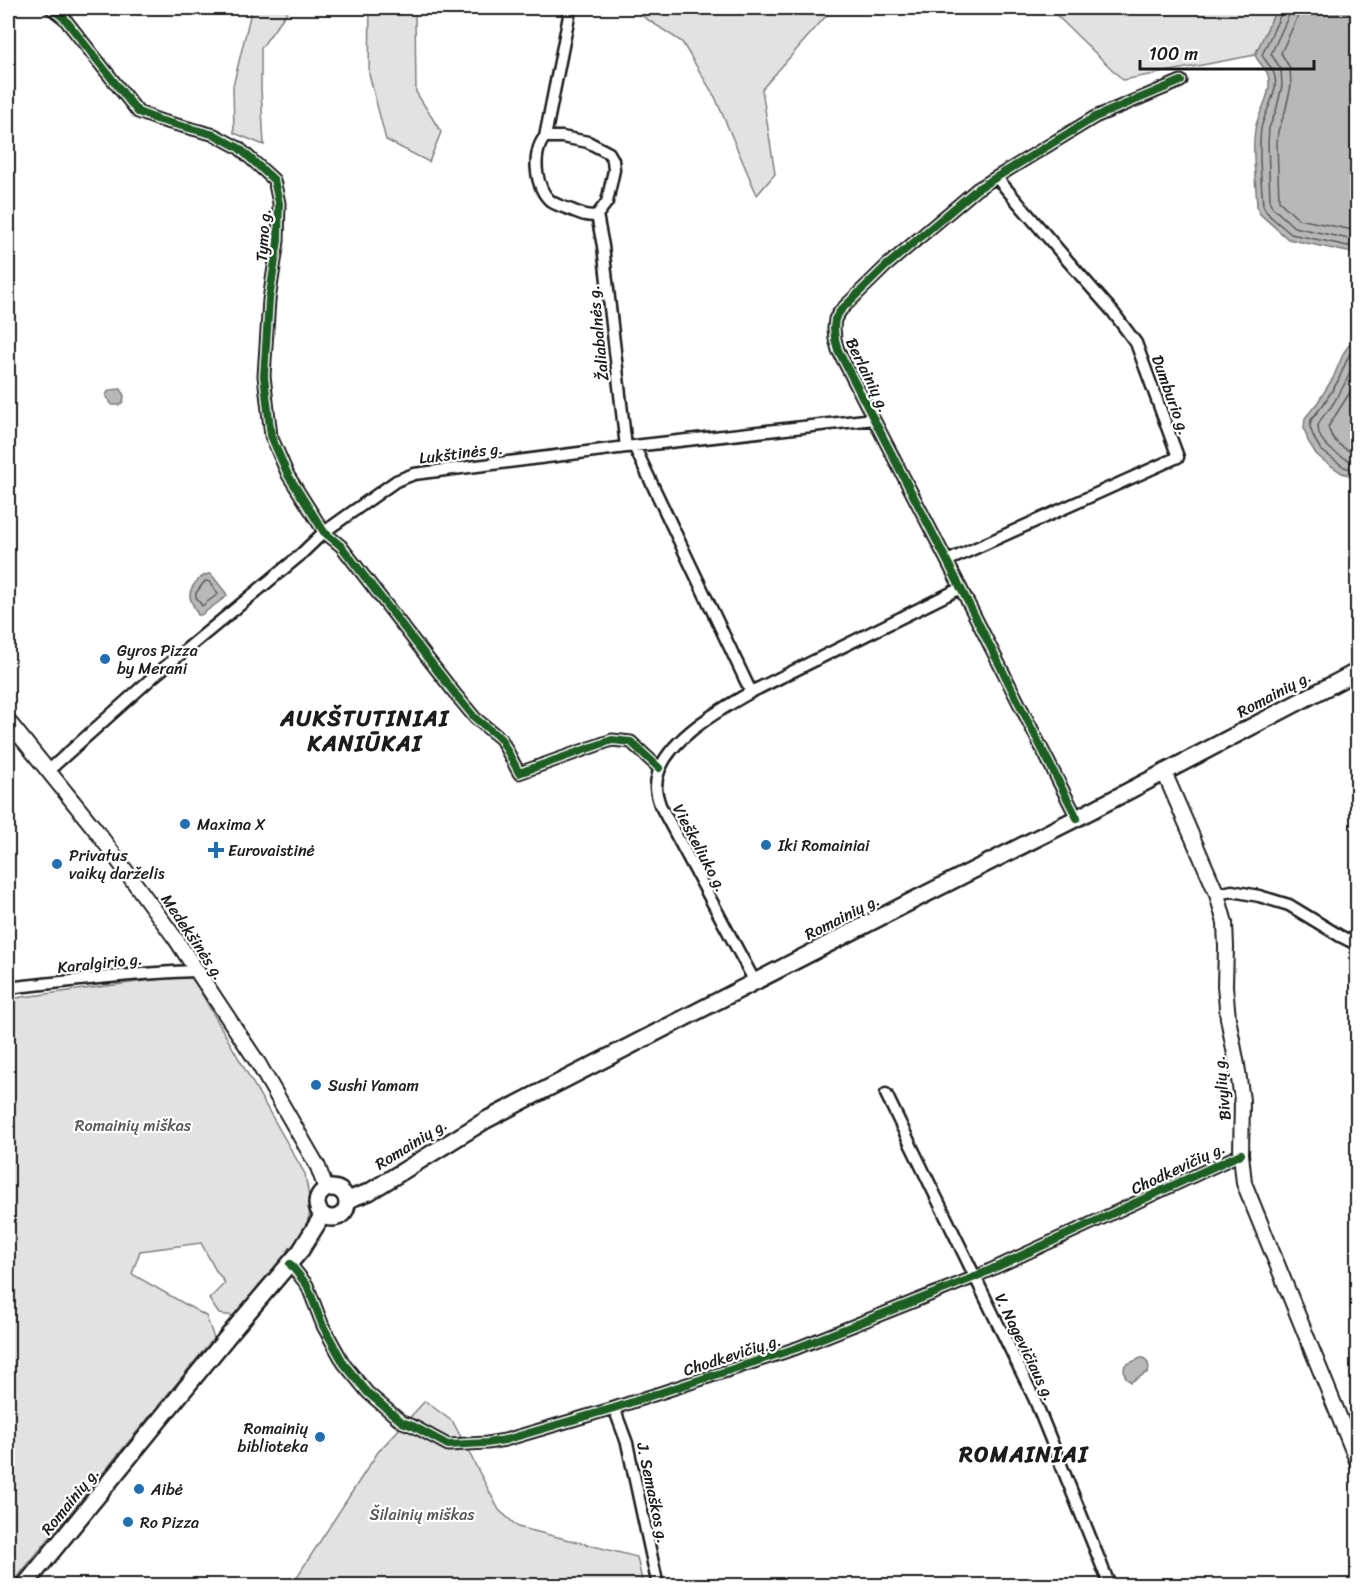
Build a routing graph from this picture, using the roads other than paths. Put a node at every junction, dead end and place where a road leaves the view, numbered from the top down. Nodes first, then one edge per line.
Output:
1 (51, 8) edge
2 (569, 16) dead end
3 (1181, 81) dead end
4 (545, 137) junction
5 (997, 178) junction
6 (597, 215) junction
7 (874, 419) junction
8 (630, 447) junction
9 (324, 532) junction
10 (947, 561) junction
11 (961, 588) junction
12 (1358, 670) edge
13 (751, 692) junction
14 (8, 721) edge
15 (14, 738) edge
16 (659, 768) junction
17 (48, 771) junction
18 (1164, 772) junction
19 (1077, 818) junction
20 (1217, 894) junction
21 (1358, 945) edge
22 (196, 971) junction
23 (755, 982) junction
24 (8, 988) edge
25 (886, 1095) dead end
26 (1241, 1154) junction
27 (326, 1189) junction
28 (347, 1200) junction
29 (322, 1216) junction
30 (290, 1264) junction
31 (975, 1277) junction
32 (614, 1408) junction
33 (1358, 1463) edge
34 (24, 1586) edge
35 (658, 1586) edge
36 (1110, 1586) edge

1 - 9 street, Tymo g.
2 - 4 street
3 - 5 street, Berlainių g.
4 - 6 street
4 - 6 street
5 - 7 street, Berlainių g.
5 - 10 street, Dumburio g.
6 - 8 street, Žaliabalnės g.
7 - 8 street, Lukštinės g.
7 - 10 street, Berlainių g.
8 - 9 street, Lukštinės g.
8 - 13 street
9 - 16 street, Tymo g.
9 - 17 street, Lukštinės g.
10 - 11 street, Berlainių g.
11 - 13 street
11 - 19 street, Berlainių g.
12 - 18 main road, Romainių g.
13 - 16 street
14 - 15 street, Medekšinės g.
15 - 17 street, Medekšinės g.
16 - 23 street, Vieškeliuko g.
17 - 22 street, Medekšinės g.
18 - 19 main road, Romainių g.
18 - 20 street, Bivylių g.
19 - 23 main road, Romainių g.
20 - 21 street
20 - 26 street, Bivylių g.
22 - 24 street, Karalgirio g.
22 - 27 street, Medekšinės g.
23 - 28 main road, Romainių g.
25 - 31 street, V. Nagevičiaus g.
26 - 31 street, Chodkevičių g.
26 - 33 street, Bivylių g.
27 - 28 main road
27 - 29 main road
28 - 29 main road
29 - 30 main road, Romainių g.
30 - 32 street, Chodkevičių g.
30 - 34 main road, Romainių g.
31 - 32 street, Chodkevičių g.
31 - 36 street, V. Nagevičiaus g.
32 - 35 street, J. Semaškos g.

